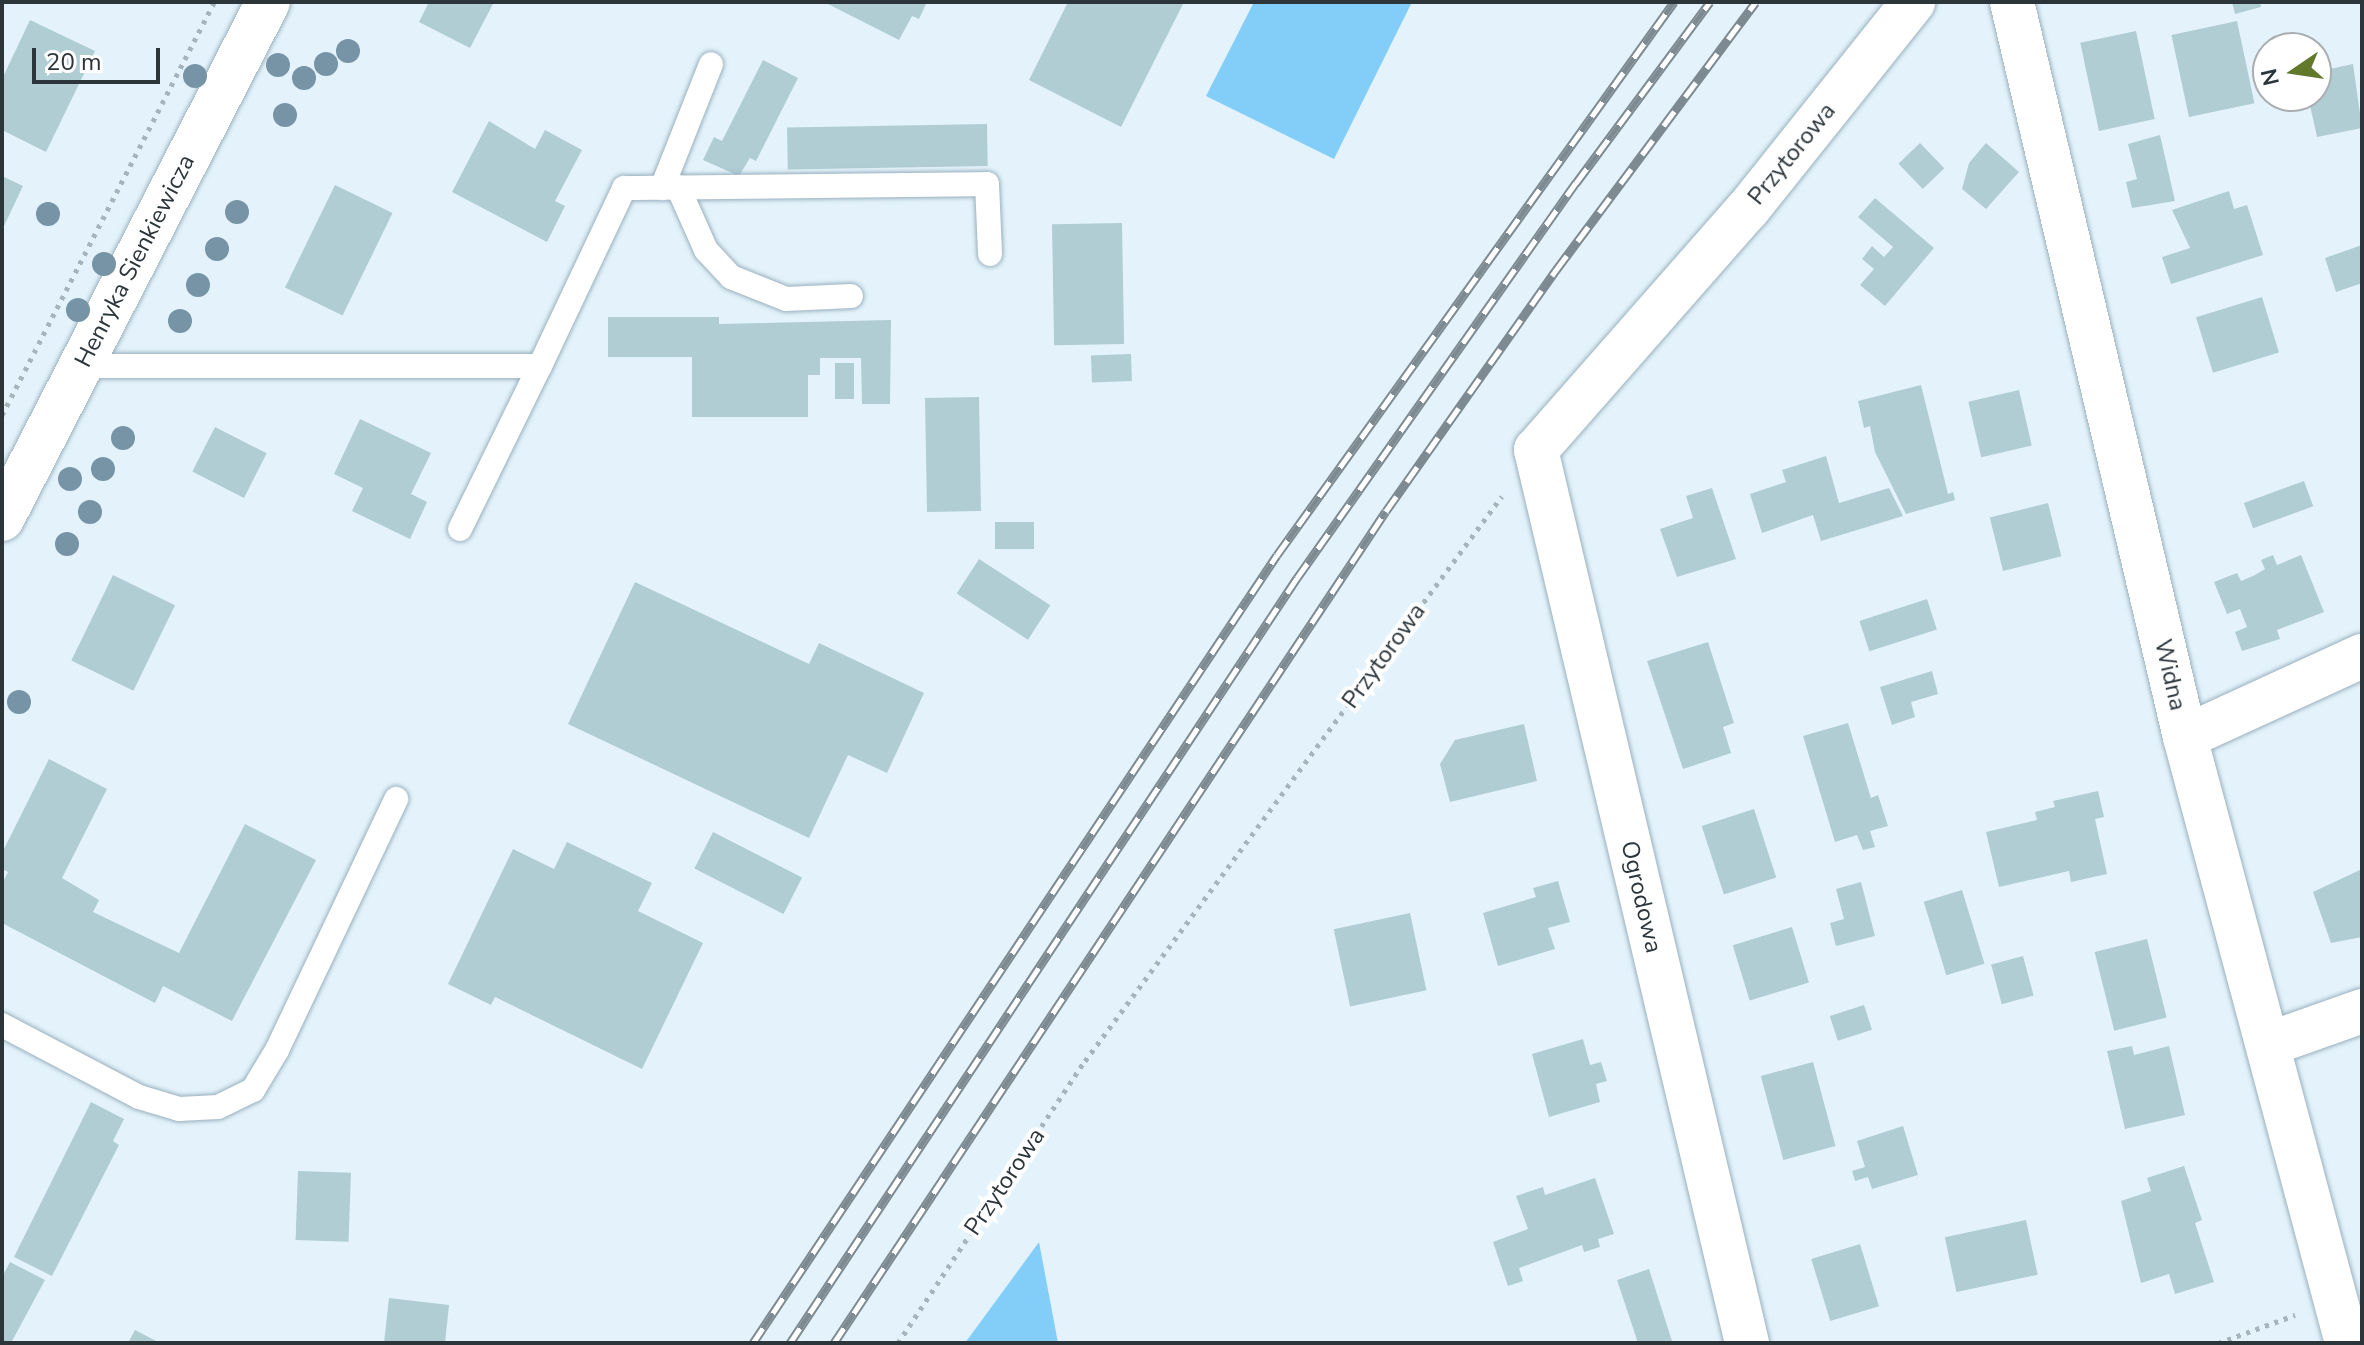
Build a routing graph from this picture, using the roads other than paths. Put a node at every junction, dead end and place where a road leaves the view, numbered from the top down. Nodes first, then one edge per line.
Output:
1 (268, 2) edge
2 (1913, 2) edge
3 (2012, 2) edge
4 (711, 64) dead end
5 (670, 187) junction
6 (990, 254) dead end
7 (851, 296) dead end
8 (81, 366) junction
9 (540, 366) junction
10 (1536, 450) joint
11 (2, 519) edge
12 (460, 529) dead end
13 (2362, 656) edge
14 (2185, 737) junction
15 (396, 799) dead end
16 (2362, 1011) edge
17 (2, 1025) edge
18 (2269, 1044) junction
19 (1747, 1343) edge
20 (2347, 1343) edge

1 - 8 street, Henryka Sienkiewicza
2 - 10 street, Przytorowa
3 - 14 street, Widna
4 - 5 lane
5 - 6 lane
5 - 7 lane
5 - 9 lane
8 - 9 lane
8 - 11 street, Henryka Sienkiewicza
9 - 12 lane
10 - 19 street, Ogrodowa
13 - 14 street
14 - 18 street, Widna
15 - 17 lane
16 - 18 street
18 - 20 street, Widna

